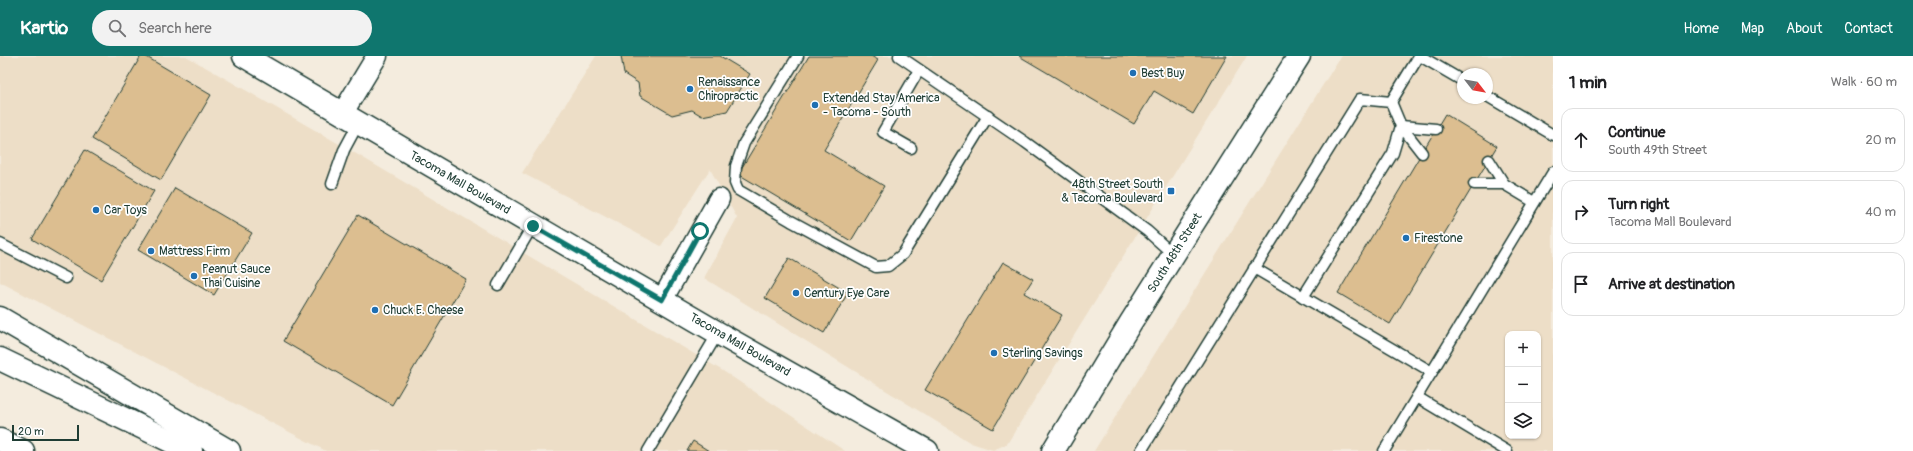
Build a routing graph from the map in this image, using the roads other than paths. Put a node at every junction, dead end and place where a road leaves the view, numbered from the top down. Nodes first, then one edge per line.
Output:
1 (244, 56) edge
2 (377, 56) edge
3 (899, 56) edge
4 (1299, 56) edge
5 (1420, 56) edge
6 (794, 58) edge
7 (919, 70) junction
8 (1457, 78) edge
9 (1493, 100) edge
10 (1391, 102) junction
11 (988, 116) junction
12 (350, 119) junction
13 (1401, 126) junction
14 (1436, 129) dead end
15 (1553, 135) edge
16 (911, 148) dead end
17 (1422, 153) dead end
18 (1489, 160) dead end
19 (1553, 172) edge
20 (332, 184) dead end
21 (1474, 184) dead end
22 (1504, 184) junction
23 (720, 199) dead end
24 (1534, 202) junction
25 (533, 226) junction
26 (0, 244) edge
27 (1174, 255) junction
28 (1254, 268) junction
29 (66, 278) dead end
30 (498, 285) dead end
31 (1303, 297) junction
32 (662, 300) junction
33 (0, 318) edge
34 (718, 333) junction
35 (0, 359) edge
36 (1432, 372) junction
37 (1417, 397) junction
38 (0, 440) edge
39 (23, 451) edge
40 (191, 451) edge
41 (229, 451) edge
42 (648, 451) edge
43 (927, 451) edge
44 (1053, 451) edge
45 (1141, 451) edge
46 (1384, 451) edge
47 (1507, 451) edge

1 - 12 main road, Tacoma Mall Boulevard
2 - 12 street
3 - 7 lane
4 - 27 main road, South 48th Street
5 - 8 lane
5 - 10 lane
6 - 11 lane
7 - 11 lane
7 - 16 lane
9 - 15 lane
10 - 13 lane
10 - 28 lane
11 - 27 lane
12 - 20 lane
12 - 25 main road, Tacoma Mall Boulevard
13 - 14 lane
13 - 17 lane
13 - 31 lane
18 - 22 lane
19 - 24 lane
21 - 22 lane
22 - 24 lane
23 - 32 street
24 - 36 lane
25 - 30 lane
25 - 32 main road, Tacoma Mall Boulevard
26 - 29 lane
27 - 44 main road, South 48th Street
28 - 31 lane
28 - 45 lane
31 - 36 lane
32 - 34 main road, Tacoma Mall Boulevard
33 - 41 main road
34 - 42 lane
34 - 43 main road, Tacoma Mall Boulevard
35 - 40 main road
36 - 37 lane
37 - 46 lane
37 - 47 lane
38 - 39 main road

